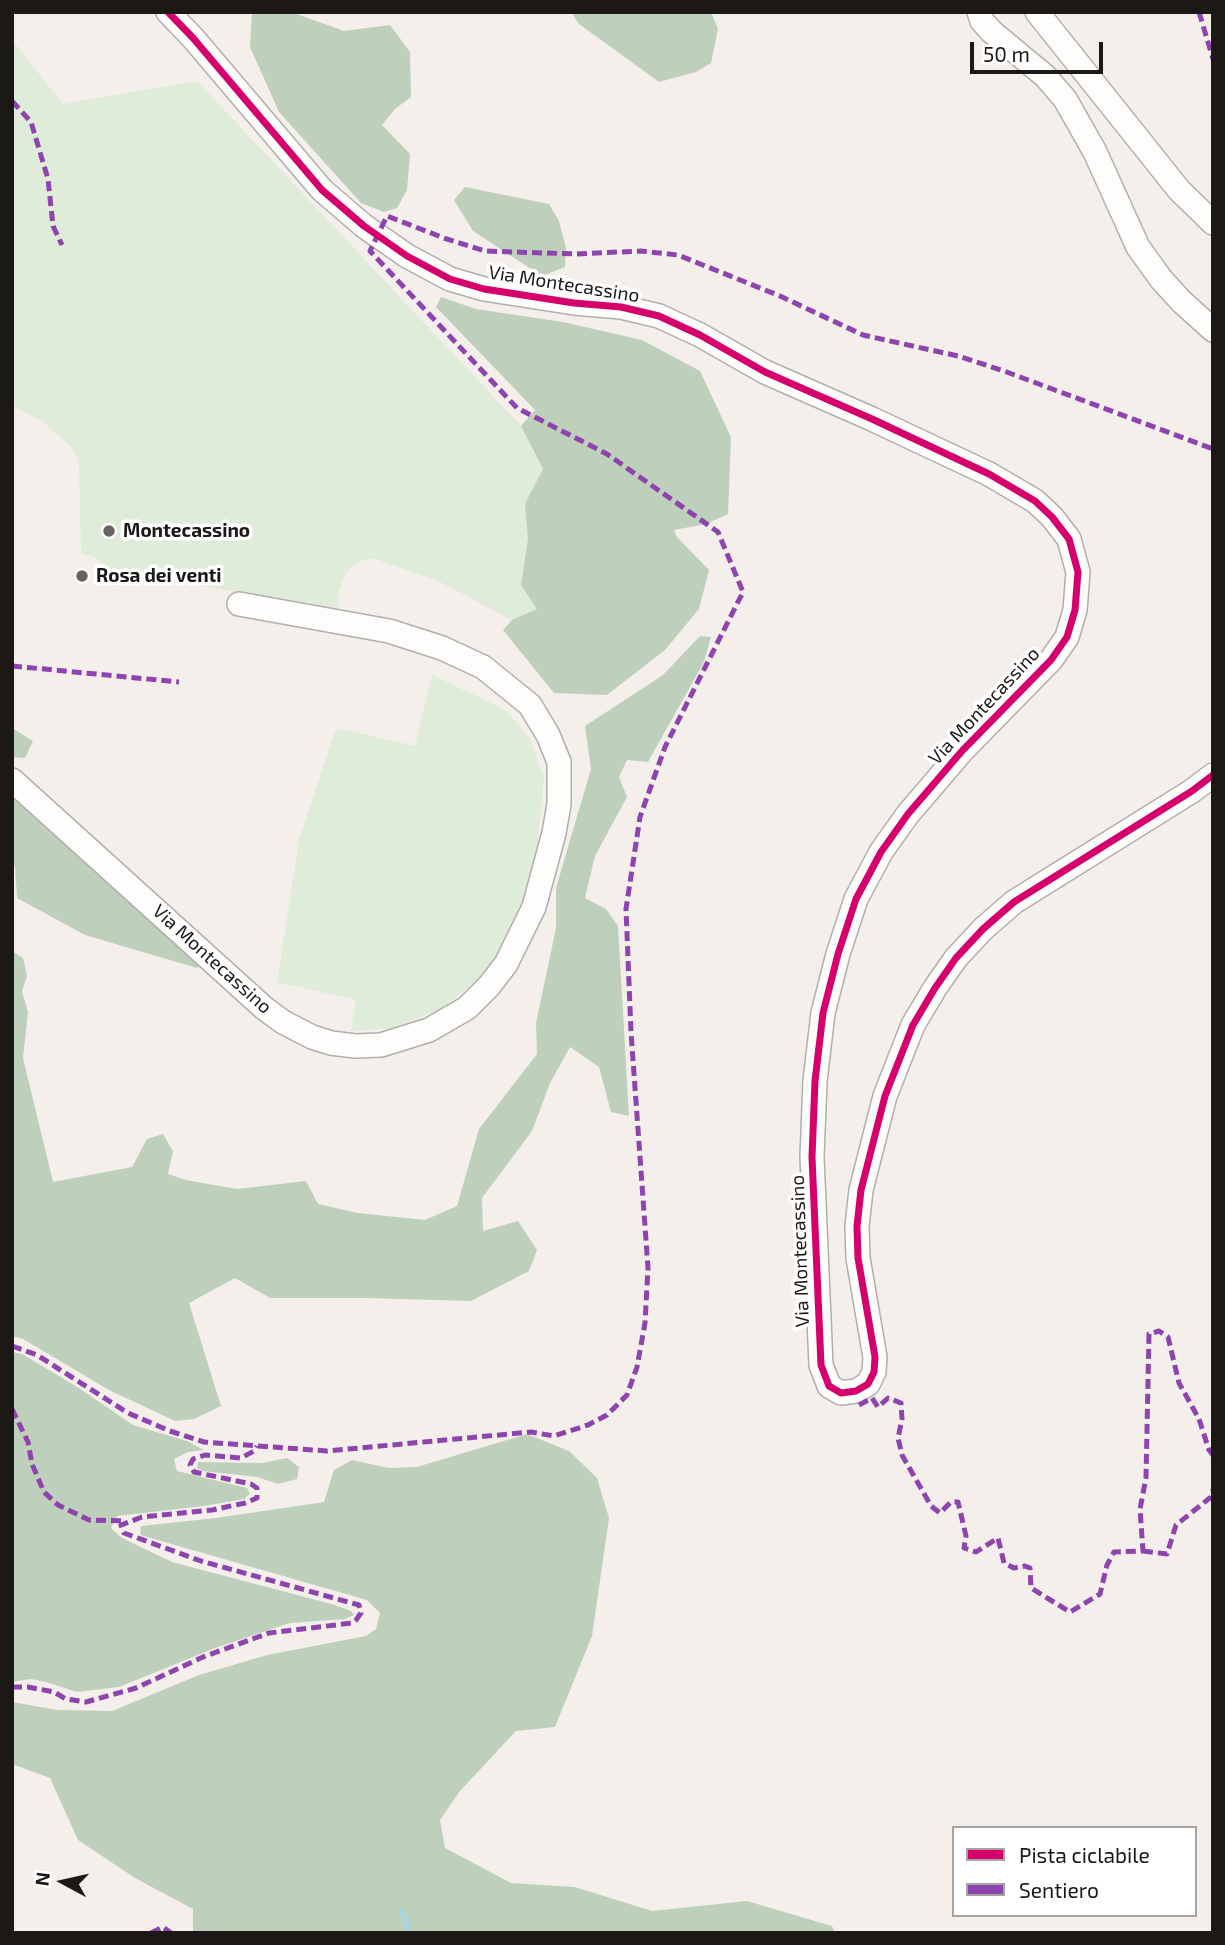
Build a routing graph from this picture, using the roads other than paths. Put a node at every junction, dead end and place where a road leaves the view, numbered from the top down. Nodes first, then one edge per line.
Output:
1 (168, 12) edge
2 (979, 12) edge
3 (1037, 12) edge
4 (1213, 223) edge
5 (1213, 330) edge
6 (239, 604) dead end
7 (1213, 775) edge
8 (12, 780) edge

1 - 7 street, Via Montecassino
2 - 5 street
3 - 4 street
6 - 8 street, Via Montecassino

